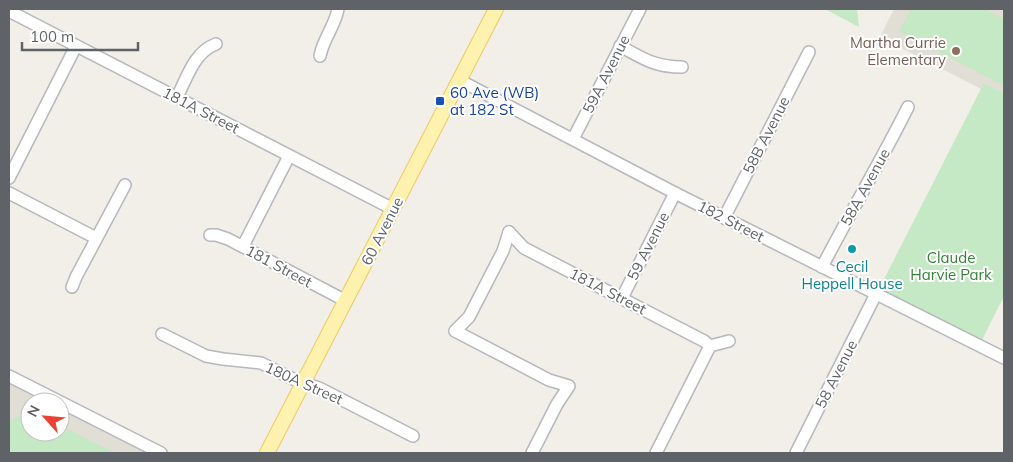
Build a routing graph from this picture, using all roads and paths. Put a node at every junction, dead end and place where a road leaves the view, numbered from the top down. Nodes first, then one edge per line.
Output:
1 (338, 9) edge
2 (496, 9) edge
3 (640, 9) edge
4 (9, 11) edge
5 (216, 44) dead end
6 (76, 46) junction
7 (620, 46) junction
8 (809, 52) dead end
9 (320, 56) dead end
10 (682, 67) dead end
11 (459, 80) junction
12 (177, 97) junction
13 (908, 107) dead end
14 (573, 139) junction
15 (289, 156) junction
16 (9, 178) edge
17 (124, 184) dead end
18 (9, 193) edge
19 (675, 193) junction
20 (393, 210) junction
21 (724, 218) junction
22 (210, 236) dead end
23 (96, 238) junction
24 (243, 246) junction
25 (822, 267) junction
26 (72, 287) dead end
27 (876, 294) junction
28 (622, 298) junction
29 (346, 301) junction
30 (162, 334) dead end
31 (729, 341) dead end
32 (710, 346) junction
33 (1004, 358) edge
34 (9, 376) edge
35 (304, 382) junction
36 (413, 436) dead end
37 (161, 453) edge
38 (267, 453) edge
39 (532, 453) edge
40 (656, 453) edge
41 (796, 453) edge

1 - 9 street
2 - 11 main road, 60 Avenue
3 - 7 street, 59A Avenue
4 - 6 street, 181A Street
5 - 12 street
6 - 12 street, 181A Street
6 - 16 street
7 - 10 street
7 - 14 street, 59A Avenue
8 - 21 street, 58B Avenue
11 - 14 street, 182 Street
11 - 20 main road, 60 Avenue
12 - 15 street, 181A Street
13 - 25 street, 58A Avenue
14 - 19 street, 182 Street
15 - 20 street, 181A Street
15 - 24 street
17 - 23 street
18 - 23 street
19 - 21 street, 182 Street
19 - 28 street, 59 Avenue
20 - 29 main road, 60 Avenue
21 - 25 street, 182 Street
22 - 24 street, 181 Street
23 - 26 street
24 - 29 street, 181 Street
25 - 27 street, 182 Street
27 - 33 street, 182 Street
27 - 41 street, 58 Avenue
28 - 32 street, 181A Street
28 - 39 street, 181A Street
29 - 35 main road, 60 Avenue
30 - 35 street, 180A Street
31 - 32 street
32 - 40 street
34 - 37 street
35 - 36 street, 180A Street
35 - 38 main road, 60 Avenue

